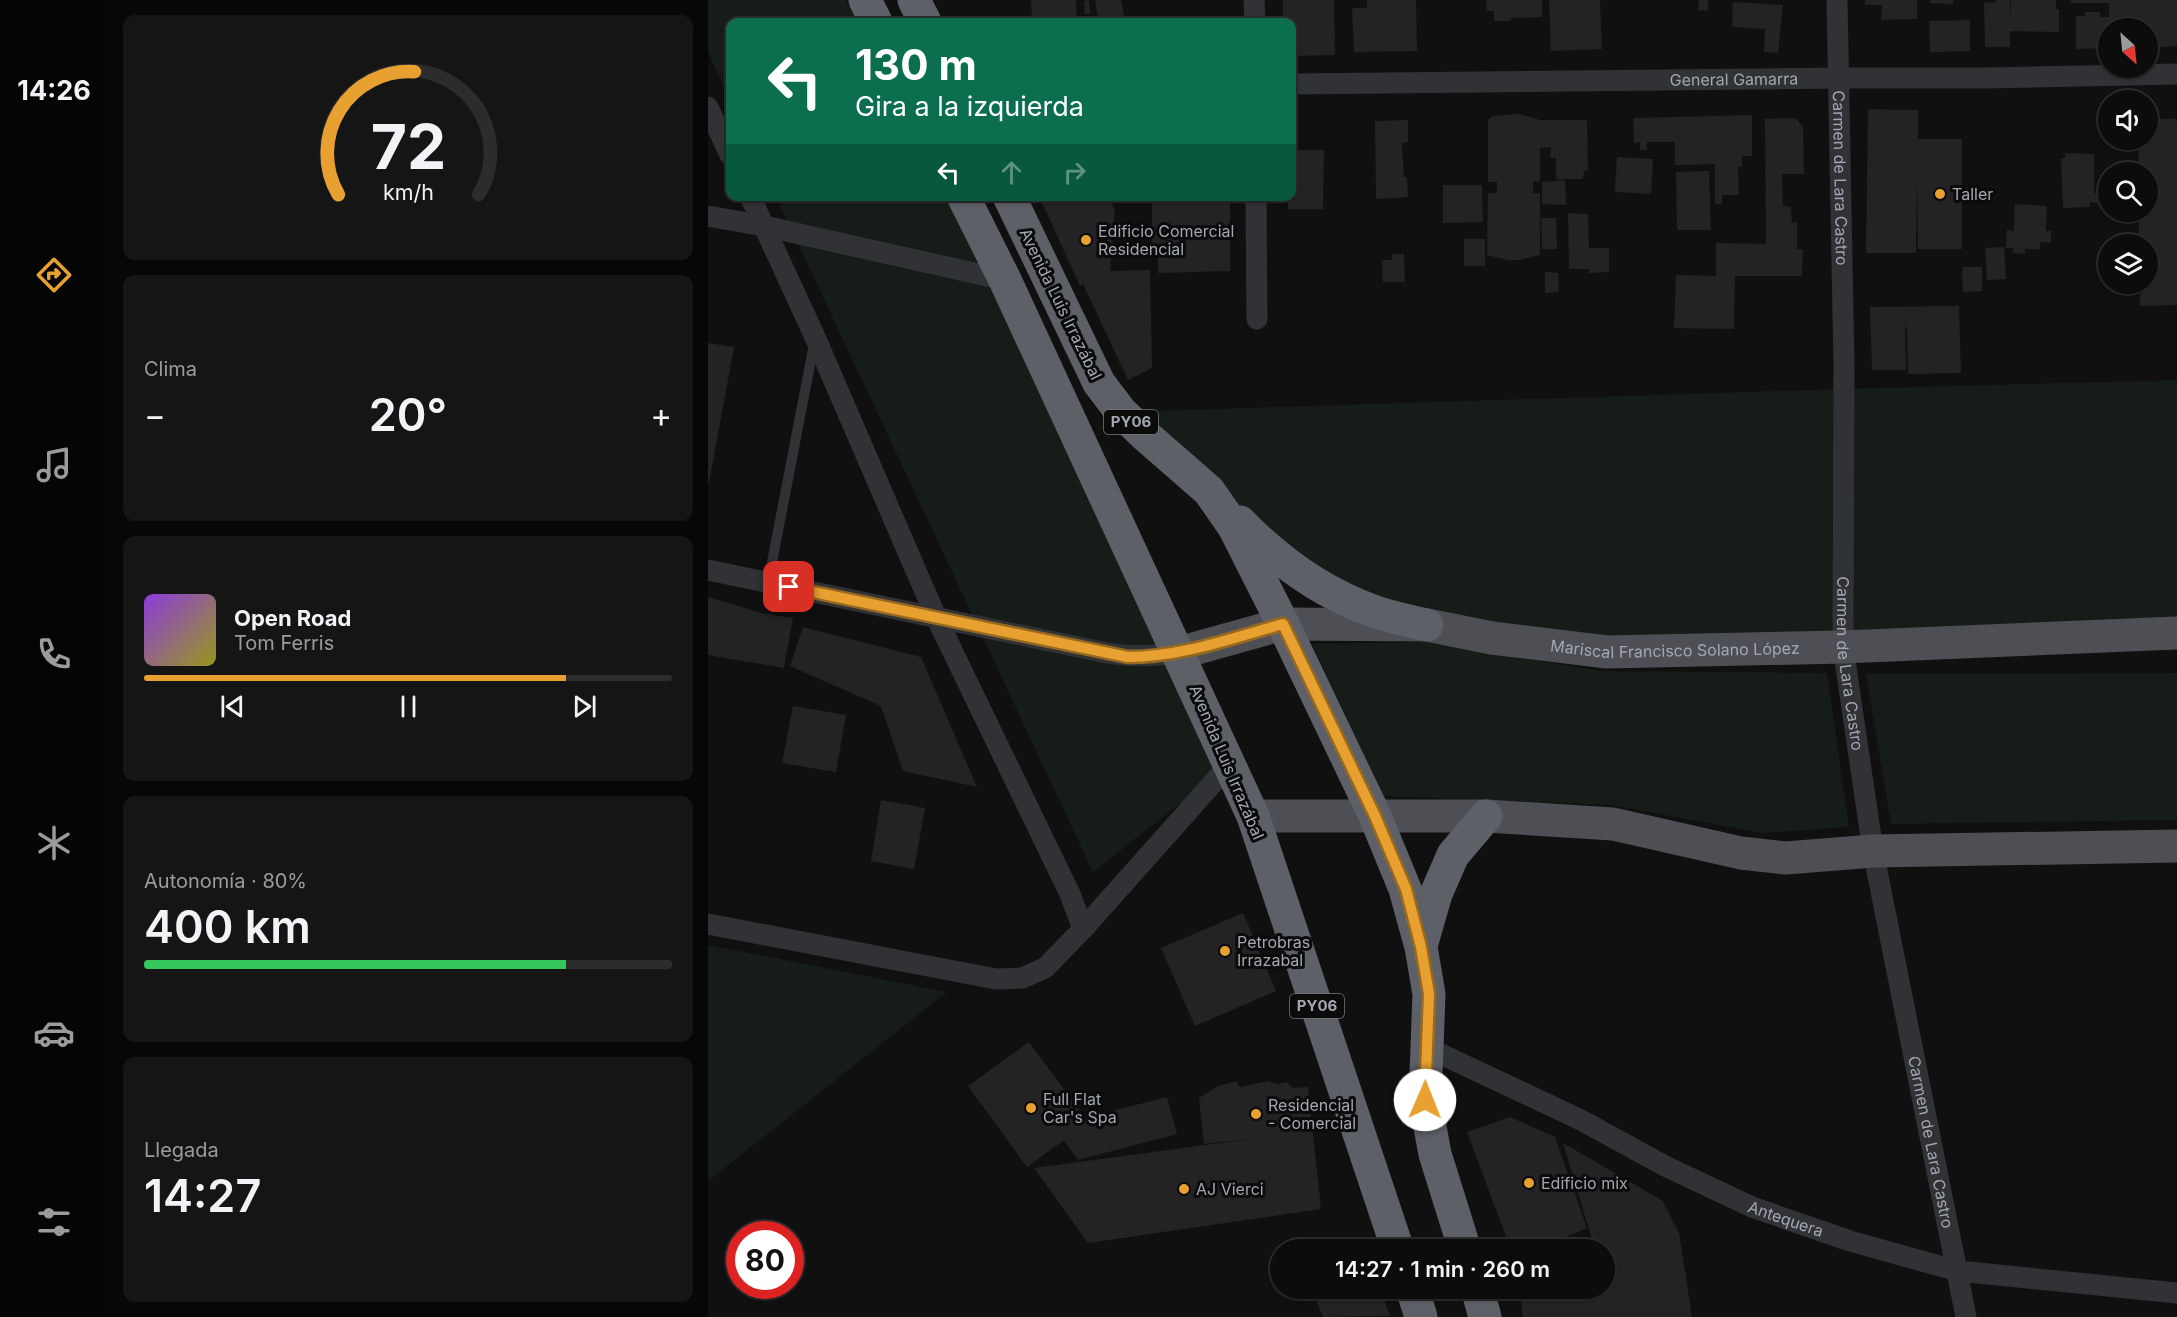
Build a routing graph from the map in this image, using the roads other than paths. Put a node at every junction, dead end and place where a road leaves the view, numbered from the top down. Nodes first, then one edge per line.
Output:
1 (865, 0) edge
2 (914, 0) edge
3 (1254, 0) edge
4 (1837, 0) edge
5 (874, 18) edge
6 (923, 18) edge
7 (1254, 18) edge
8 (2177, 74) edge
9 (1839, 78) junction
10 (1296, 84) edge
11 (708, 107) edge
12 (726, 145) edge
13 (752, 201) edge
14 (966, 201) edge
15 (1011, 201) edge
16 (1256, 201) edge
17 (708, 216) edge
18 (764, 226) junction
19 (1005, 280) junction
20 (1257, 319) dead end
21 (815, 338) junction
22 (1209, 491) junction
23 (708, 570) edge
24 (768, 583) junction
25 (936, 617) junction
26 (1283, 624) junction
27 (1427, 625) junction
28 (2177, 633) edge
29 (1843, 647) junction
30 (1179, 653) junction
31 (1229, 765) junction
32 (1253, 816) junction
33 (1375, 816) junction
34 (1486, 816) junction
35 (2177, 846) edge
36 (1873, 851) junction
37 (708, 924) edge
38 (1083, 929) junction
39 (1421, 947) junction
40 (1426, 1047) junction
41 (1394, 1239) edge
42 (1462, 1239) edge
43 (1958, 1271) junction
44 (2177, 1293) edge
45 (1415, 1299) edge
46 (1480, 1299) edge
47 (1421, 1317) edge
48 (1485, 1317) edge
49 (1966, 1317) edge

1 - 5 highway
2 - 6 highway
3 - 7 street
4 - 9 street, Carmen de Lara Castro
8 - 9 street, General Gamarra
9 - 10 street, General Gamarra
9 - 29 street, Carmen de Lara Castro
11 - 12 street
13 - 18 street
14 - 19 highway, Avenida Luis Irrazábal / PY06
15 - 22 highway, Avenida Luis Irrazábal / PY06
16 - 20 street
17 - 18 street
18 - 19 street
18 - 21 street
19 - 30 highway, Avenida Luis Irrazábal / PY06
21 - 24 lane
21 - 25 street
22 - 26 highway, Avenida Luis Irrazábal / PY06
22 - 27 highway
23 - 24 street
24 - 25 street
25 - 30 street
25 - 38 street
26 - 27 main road, Mariscal Francisco Solano López
26 - 30 main road, Mariscal Francisco Solano López
26 - 33 highway, Avenida Luis Irrazábal / PY06
27 - 29 main road, Mariscal Francisco Solano López
28 - 29 main road, Mariscal Francisco Solano López
29 - 36 street, Carmen de Lara Castro
30 - 31 highway, Avenida Luis Irrazábal / PY06
31 - 32 highway, Avenida Luis Irrazábal / PY06
31 - 38 street
32 - 33 main road
32 - 41 highway, Avenida Luis Irrazábal / PY06
33 - 34 main road
33 - 39 highway, Avenida Luis Irrazábal / PY06
34 - 36 main road
34 - 39 highway
35 - 36 main road
36 - 43 street, Carmen de Lara Castro
37 - 38 street
39 - 40 highway, Avenida Luis Irrazábal / PY06
40 - 42 highway, Avenida Luis Irrazábal / PY06
40 - 43 street, Antequera
43 - 44 street, Antequera
43 - 49 street, Carmen de Lara Castro
45 - 47 highway
46 - 48 highway

